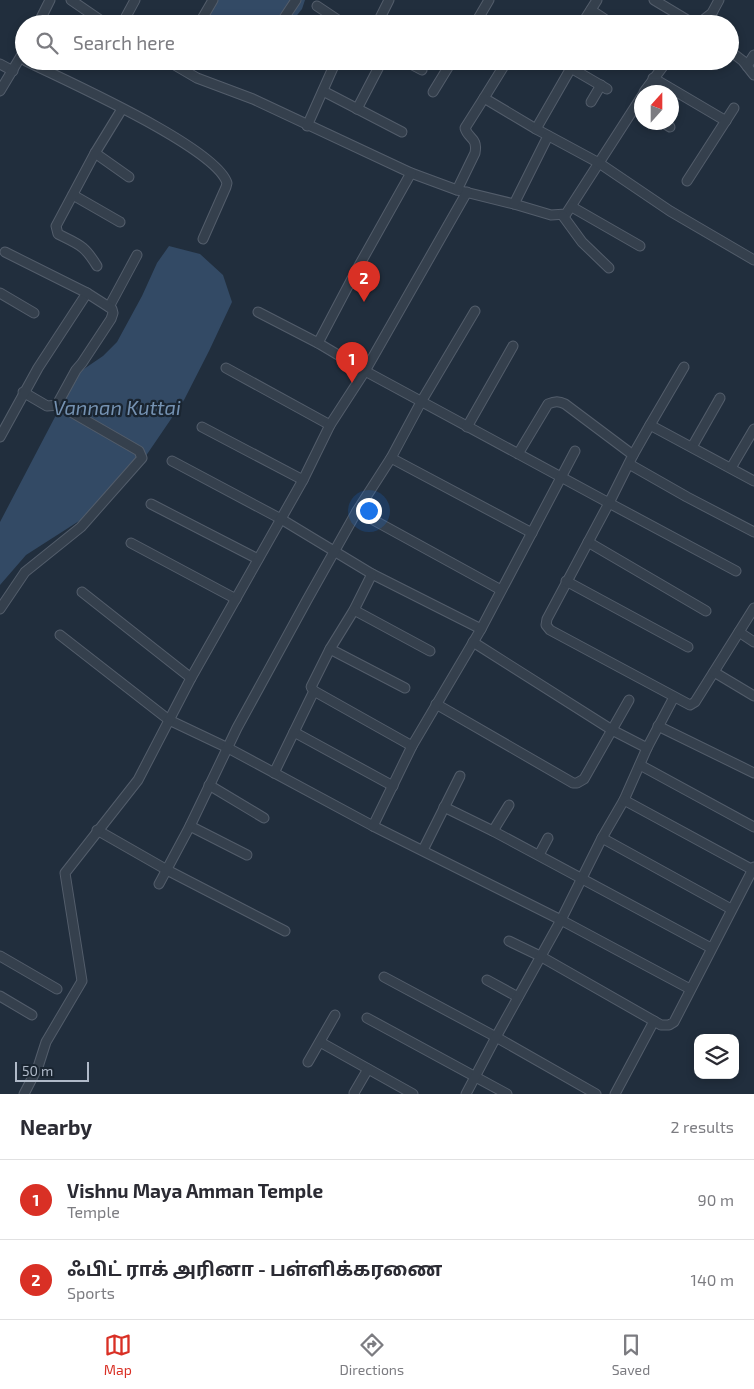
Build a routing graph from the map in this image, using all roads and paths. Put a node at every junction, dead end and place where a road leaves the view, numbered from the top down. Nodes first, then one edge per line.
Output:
1 (50, 0) edge
2 (71, 0) edge
3 (135, 0) edge
4 (213, 0) edge
5 (296, 0) edge
6 (389, 0) edge
7 (489, 0) edge
8 (598, 0) edge
9 (654, 0) edge
10 (719, 0) edge
11 (317, 6) dead end
12 (591, 10) junction
13 (42, 15) edge
14 (93, 15) edge
15 (127, 15) edge
16 (204, 15) edge
17 (286, 15) edge
18 (330, 15) edge
19 (382, 15) edge
20 (480, 15) edge
21 (588, 15) edge
22 (598, 15) edge
23 (679, 15) edge
24 (709, 15) edge
25 (754, 55) edge
26 (739, 59) edge
27 (0, 64) edge
28 (747, 66) junction
29 (15, 68) edge
30 (46, 70) edge
31 (185, 70) edge
32 (332, 70) edge
33 (377, 70) edge
34 (446, 70) edge
35 (501, 70) edge
36 (570, 70) edge
37 (574, 70) edge
38 (660, 70) edge
39 (13, 71) junction
40 (754, 75) edge
41 (653, 78) junction
42 (648, 85) edge
43 (0, 91) edge
44 (323, 91) junction
45 (433, 92) dead end
46 (484, 98) junction
47 (591, 102) dead end
48 (734, 108) dead end
49 (357, 109) junction
50 (122, 110) junction
51 (634, 114) edge
52 (726, 121) junction
53 (307, 126) junction
54 (536, 129) junction
55 (402, 132) dead end
56 (548, 136) junction
57 (94, 153) junction
58 (599, 163) junction
59 (411, 173) junction
60 (129, 177) dead end
61 (687, 181) dead end
62 (462, 191) junction
63 (73, 195) junction
64 (514, 204) junction
65 (572, 207) junction
66 (563, 216) junction
67 (120, 222) dead end
68 (203, 240) dead end
69 (640, 246) dead end
70 (2, 253) edge
71 (137, 255) dead end
72 (754, 260) edge
73 (97, 266) dead end
74 (609, 268) dead end
75 (0, 293) edge
76 (87, 293) junction
77 (109, 307) junction
78 (475, 310) dead end
79 (258, 312) dead end
80 (34, 313) dead end
81 (318, 343) junction
82 (513, 346) dead end
83 (684, 367) dead end
84 (226, 368) dead end
85 (365, 371) junction
86 (24, 392) junction
87 (720, 398) dead end
88 (421, 402) junction
89 (59, 405) junction
90 (650, 425) junction
91 (330, 426) junction
92 (467, 426) junction
93 (202, 427) dead end
94 (754, 429) edge
95 (0, 437) edge
96 (692, 447) junction
97 (575, 451) dead end
98 (518, 454) junction
99 (634, 455) junction
100 (391, 458) junction
101 (172, 461) dead end
102 (629, 464) junction
103 (731, 468) junction
104 (561, 477) junction
105 (303, 480) junction
106 (754, 481) edge
107 (609, 503) junction
108 (152, 504) dead end
109 (357, 511) junction
110 (281, 519) junction
111 (754, 532) edge
112 (532, 533) junction
113 (588, 542) junction
114 (131, 543) dead end
115 (335, 552) junction
116 (258, 559) junction
117 (736, 571) dead end
118 (372, 574) junction
119 (566, 581) junction
120 (501, 590) junction
121 (82, 592) dead end
122 (236, 599) junction
123 (754, 608) edge
124 (0, 609) edge
125 (354, 610) junction
126 (706, 611) dead end
127 (481, 629) junction
128 (739, 632) junction
129 (60, 635) dead end
130 (474, 642) junction
131 (754, 642) edge
132 (688, 647) dead end
133 (330, 649) junction
134 (430, 651) dead end
135 (714, 672) junction
136 (191, 678) junction
137 (405, 688) dead end
138 (314, 691) junction
139 (754, 696) edge
140 (674, 697) junction
141 (629, 700) dead end
142 (436, 704) junction
143 (169, 720) junction
144 (658, 726) junction
145 (612, 730) junction
146 (294, 732) junction
147 (412, 746) junction
148 (228, 748) junction
149 (647, 748) junction
150 (640, 765) junction
151 (274, 773) junction
152 (754, 773) edge
153 (460, 776) dead end
154 (209, 785) junction
155 (393, 786) junction
156 (624, 800) junction
157 (509, 805) dead end
158 (444, 806) junction
159 (264, 818) dead end
160 (190, 826) junction
161 (373, 826) junction
162 (754, 827) edge
163 (97, 830) junction
164 (493, 831) junction
165 (548, 838) dead end
166 (602, 838) junction
167 (422, 850) junction
168 (247, 855) dead end
169 (539, 855) junction
170 (753, 868) edge
171 (167, 870) junction
172 (582, 878) junction
173 (159, 884) dead end
174 (731, 910) junction
175 (561, 920) junction
176 (285, 931) dead end
177 (509, 941) dead end
178 (711, 948) junction
179 (0, 956) edge
180 (540, 956) junction
181 (384, 977) dead end
182 (487, 980) dead end
183 (57, 989) dead end
184 (690, 989) junction
185 (0, 996) edge
186 (518, 997) junction
187 (32, 1015) dead end
188 (335, 1015) dead end
189 (367, 1018) dead end
190 (654, 1020) junction
191 (496, 1036) junction
192 (320, 1042) junction
193 (308, 1062) dead end
194 (368, 1069) junction
195 (475, 1078) junction
196 (354, 1093) edge
197 (24, 1094) edge
198 (413, 1094) edge
199 (466, 1094) edge
200 (507, 1094) edge
201 (596, 1094) edge
202 (615, 1094) edge

1 - 13 street
2 - 14 street
3 - 15 street
4 - 16 street
5 - 17 street
6 - 19 street
7 - 20 street
8 - 12 street
9 - 23 street
10 - 24 street
11 - 18 street
12 - 21 street
12 - 22 street
25 - 28 street
26 - 28 street
27 - 39 street
28 - 40 street
29 - 39 street
30 - 50 street
31 - 53 street
32 - 44 street
33 - 49 street
34 - 45 street
35 - 46 street
36 - 54 street
37 - 47 street
38 - 41 street
39 - 43 street
41 - 42 street
41 - 52 street
44 - 49 street
44 - 53 street
46 - 54 street
46 - 62 street
48 - 52 street
49 - 55 street
50 - 57 street
50 - 68 street
51 - 58 street
52 - 61 street
53 - 59 street
54 - 56 street
56 - 58 street
56 - 64 street
57 - 60 street
57 - 63 street
58 - 65 street
58 - 72 street
59 - 62 street
59 - 81 street
62 - 64 street
62 - 85 street
63 - 67 street
63 - 73 street
64 - 66 street
65 - 66 street
65 - 69 street
66 - 74 street
70 - 76 street
71 - 77 street
75 - 80 street
76 - 77 street
76 - 86 street
77 - 89 street
78 - 88 street
79 - 81 street
81 - 85 street
82 - 92 street
83 - 90 street
84 - 91 street
85 - 88 street
85 - 91 street
86 - 89 street
86 - 95 street
87 - 96 street
88 - 92 street
88 - 100 street
89 - 124 street
90 - 96 street
90 - 99 street
91 - 105 street
92 - 98 street
93 - 105 street
94 - 103 street
96 - 103 street
97 - 104 street
98 - 99 street
98 - 104 street
99 - 102 street
100 - 109 street
100 - 112 street
101 - 110 street
102 - 107 street
102 - 111 street
103 - 106 street
104 - 107 street
104 - 112 street
105 - 110 street
107 - 113 street
107 - 117 street
108 - 116 street
109 - 115 street
109 - 120 street
110 - 115 street
110 - 116 street
112 - 120 street
113 - 119 street
113 - 126 street
114 - 122 street
115 - 118 street
115 - 148 street
116 - 122 street
118 - 125 street
118 - 127 street
119 - 132 street
119 - 140 street
120 - 127 street
121 - 136 street
122 - 136 street
123 - 128 street
125 - 133 street
125 - 134 street
127 - 130 street
128 - 131 street
128 - 135 street
129 - 143 street
130 - 142 street
130 - 145 street
133 - 137 street
133 - 138 street
135 - 139 street
135 - 140 street
136 - 143 street
138 - 146 street
138 - 147 street
140 - 144 street
141 - 145 street
142 - 145 street
142 - 147 street
143 - 148 street
143 - 163 street
144 - 149 street
144 - 152 street
145 - 149 street
146 - 151 street
146 - 155 street
147 - 155 street
148 - 151 street
148 - 154 street
149 - 150 street
150 - 156 street
150 - 162 street
151 - 161 street
153 - 158 street
154 - 159 street
154 - 160 street
155 - 161 street
156 - 166 street
156 - 170 street
157 - 164 street
158 - 164 street
158 - 167 street
160 - 168 street
160 - 171 street
161 - 167 street
163 - 171 street
163 - 197 street
164 - 169 street
165 - 169 street
166 - 172 street
166 - 174 street
167 - 175 street
169 - 172 street
170 - 174 street
171 - 173 street
171 - 176 street
172 - 175 street
172 - 178 street
174 - 178 street
175 - 180 street
175 - 184 street
177 - 180 street
178 - 184 street
179 - 183 street
180 - 186 street
180 - 190 street
181 - 191 street
182 - 186 street
184 - 190 street
185 - 187 street
186 - 191 street
188 - 192 street
189 - 195 street
190 - 202 street
191 - 195 street
191 - 201 street
192 - 193 street
192 - 194 street
194 - 196 street
194 - 198 street
195 - 199 street
195 - 200 street

